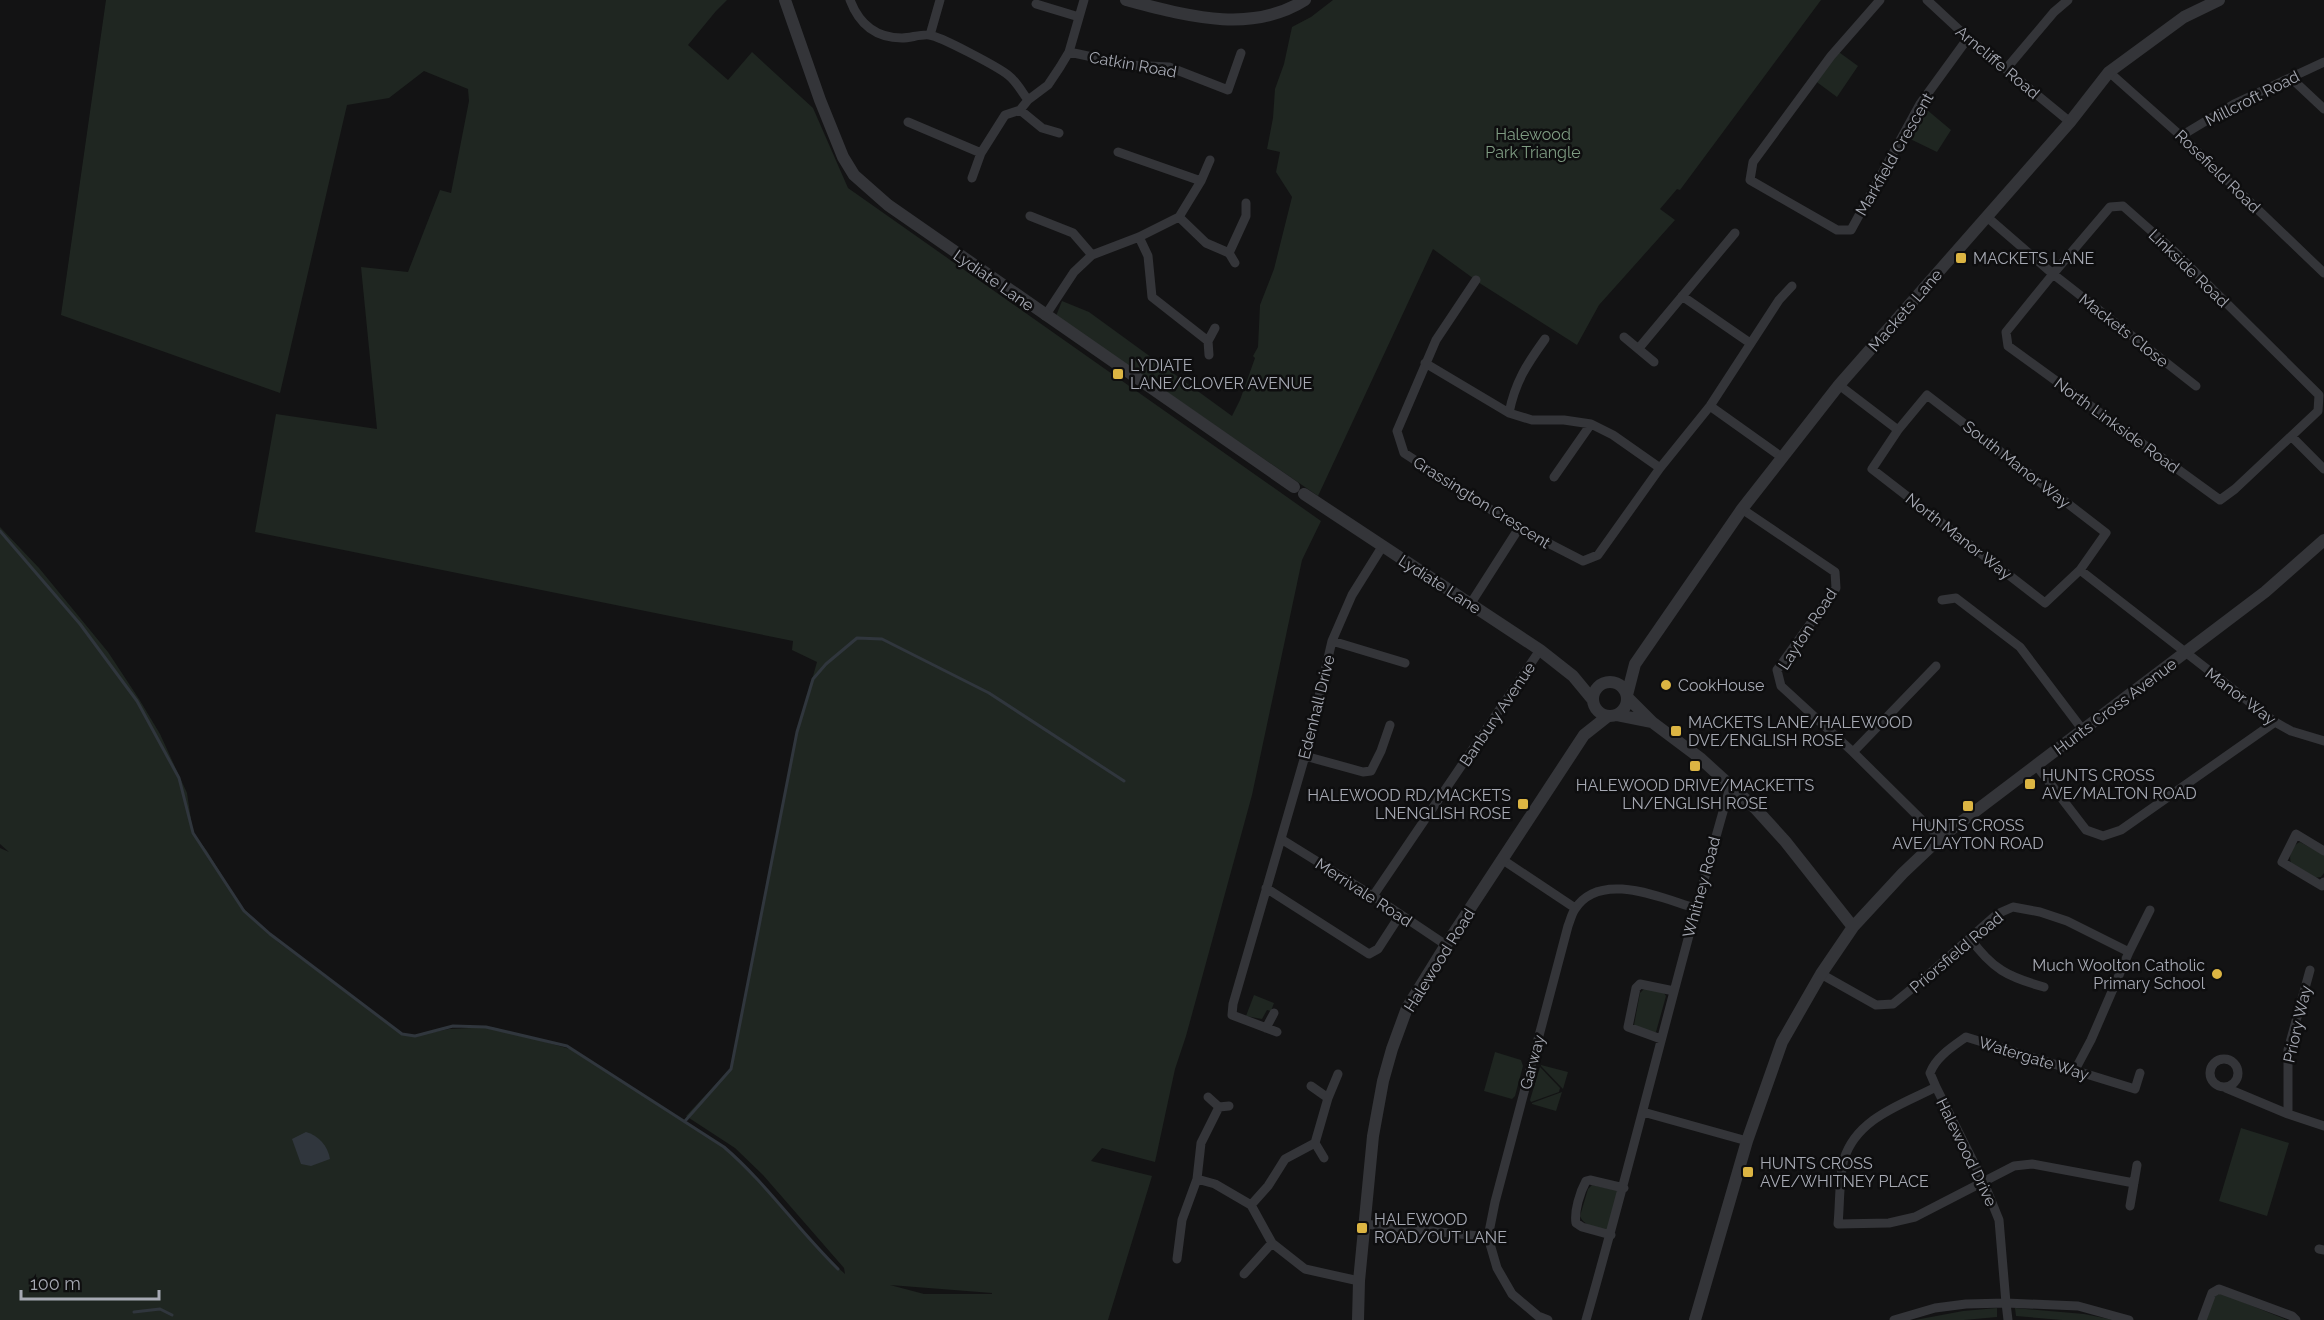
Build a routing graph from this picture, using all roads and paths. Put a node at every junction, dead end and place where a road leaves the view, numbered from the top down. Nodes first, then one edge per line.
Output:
1 (785, 0) edge
2 (850, 0) edge
3 (940, 0) edge
4 (1084, 0) edge
5 (1126, 0) edge
6 (1305, 0) edge
7 (1880, 0) edge
8 (2068, 0) edge
9 (2218, 0) edge
10 (1929, 1) edge
11 (1035, 4) dead end
12 (1158, 4) edge
13 (1079, 17) junction
14 (930, 35) junction
15 (1968, 38) junction
16 (1069, 52) junction
17 (1240, 53) dead end
18 (2324, 62) edge
19 (2006, 69) junction
20 (2109, 72) junction
21 (2291, 78) junction
22 (1228, 90) junction
23 (1028, 100) junction
24 (1233, 100) dead end
25 (2324, 108) edge
26 (1020, 110) junction
27 (908, 122) dead end
28 (2070, 122) junction
29 (1059, 133) dead end
30 (2181, 136) junction
31 (1118, 152) dead end
32 (981, 153) junction
33 (1210, 160) dead end
34 (972, 178) dead end
35 (1201, 181) junction
36 (1246, 203) dead end
37 (1030, 216) dead end
38 (1179, 217) junction
39 (1987, 217) junction
40 (1735, 233) dead end
41 (1139, 237) junction
42 (1229, 253) junction
43 (1092, 255) junction
44 (1235, 263) dead end
45 (2324, 273) edge
46 (2053, 274) junction
47 (1476, 280) dead end
48 (1792, 286) dead end
49 (1682, 296) junction
50 (1045, 315) junction
51 (1215, 328) dead end
52 (1624, 337) dead end
53 (1545, 339) dead end
54 (1208, 341) junction
55 (1750, 343) junction
56 (1639, 348) junction
57 (1209, 355) dead end
58 (1654, 362) dead end
59 (1425, 363) junction
60 (1839, 385) junction
61 (2196, 386) dead end
62 (1710, 406) junction
63 (1509, 412) junction
64 (1591, 424) junction
65 (1898, 430) junction
66 (2292, 437) junction
67 (1783, 458) junction
68 (1660, 468) junction
69 (2324, 469) edge
70 (1554, 477) dead end
71 (1742, 509) junction
72 (1519, 528) junction
73 (2324, 540) edge
74 (1382, 547) junction
75 (2080, 570) junction
76 (1942, 600) dead end
77 (1471, 603) junction
78 (1332, 641) junction
79 (1540, 650) junction
80 (2185, 653) junction
81 (1405, 663) dead end
82 (1635, 664) junction
83 (1936, 666) dead end
84 (1573, 676) junction
85 (1605, 683) junction
86 (1627, 696) junction
87 (1593, 702) junction
88 (1612, 715) junction
89 (1652, 722) junction
90 (2275, 722) junction
91 (1390, 725) dead end
92 (2082, 729) junction
93 (1584, 735) junction
94 (2324, 741) edge
95 (1852, 752) junction
96 (1305, 756) junction
97 (2036, 765) junction
98 (1731, 784) junction
99 (1940, 838) junction
100 (1281, 839) junction
101 (2324, 850) edge
102 (1503, 860) junction
103 (2324, 882) edge
104 (1266, 888) junction
105 (1373, 896) junction
106 (1575, 908) junction
107 (1695, 908) junction
108 (2150, 910) dead end
109 (1400, 915) junction
110 (1853, 927) junction
111 (1970, 938) junction
112 (1446, 945) junction
113 (2129, 952) junction
114 (2310, 970) dead end
115 (1821, 974) junction
116 (2044, 987) dead end
117 (1674, 991) junction
118 (1274, 1013) dead end
119 (1266, 1028) junction
120 (1277, 1032) dead end
121 (1661, 1039) junction
122 (2075, 1070) junction
123 (1930, 1073) joint
124 (2140, 1073) dead end
125 (1338, 1074) dead end
126 (1311, 1086) dead end
127 (1936, 1087) junction
128 (2226, 1088) dead end
129 (1208, 1097) dead end
130 (1328, 1098) junction
131 (1643, 1112) junction
132 (2288, 1114) junction
133 (2324, 1126) edge
134 (1748, 1141) junction
135 (1315, 1143) junction
136 (1324, 1158) dead end
137 (2137, 1165) dead end
138 (1197, 1179) junction
139 (1984, 1183) junction
140 (2134, 1183) junction
141 (1624, 1188) junction
142 (1251, 1205) junction
143 (2130, 1206) dead end
144 (1364, 1224) junction
145 (1611, 1235) junction
146 (1488, 1237) junction
147 (1272, 1243) junction
148 (1177, 1259) dead end
149 (1244, 1274) dead end
150 (1359, 1281) junction
151 (2006, 1303) junction
152 (1358, 1320) edge
153 (1548, 1320) edge
154 (1586, 1320) edge
155 (1695, 1320) edge
156 (1894, 1320) edge
157 (2007, 1320) edge
158 (2128, 1320) edge
159 (2202, 1320) edge
160 (2296, 1320) edge

1 - 50 street, Lydiate Lane
2 - 14 street
3 - 14 street
4 - 13 street
5 - 12 street
6 - 12 street
7 - 15 street, Markfield Crescent
8 - 19 street
9 - 20 street, Mackets Lane
10 - 15 street, Arncliffe Road
11 - 13 street
13 - 16 street
14 - 23 street
15 - 19 street, Arncliffe Road
16 - 22 street, Catkin Road
16 - 23 street
17 - 22 street
18 - 21 street, Millcroft Road
19 - 28 street, Arncliffe Road
20 - 28 street, Mackets Lane
20 - 30 street, Rosefield Road
21 - 25 street
21 - 30 street, Millcroft Road
22 - 24 street
23 - 26 street
26 - 29 street
26 - 32 street
27 - 32 street
28 - 39 street, Mackets Lane
30 - 45 street, Rosefield Road
31 - 35 street
32 - 34 street
33 - 35 street
35 - 38 street
36 - 42 street
37 - 43 street
38 - 41 street
38 - 42 street
39 - 46 street
39 - 60 street, Mackets Lane
40 - 49 street
41 - 43 street
41 - 54 street
42 - 44 street
43 - 50 street
46 - 61 street, Mackets Close
46 - 66 street, Linkside Road
46 - 66 street, North Linkside Road
47 - 59 street, Grassington Crescent
48 - 55 street, Grassington Crescent
49 - 55 street
49 - 56 street
50 - 74 street, Lydiate Lane
51 - 54 street
52 - 56 street
53 - 63 street
54 - 57 street
55 - 62 street, Grassington Crescent
56 - 58 street
59 - 63 street
59 - 72 street, Grassington Crescent
60 - 65 street
60 - 67 street, Mackets Lane
62 - 67 street
62 - 68 street, Grassington Crescent
63 - 64 street
64 - 68 street
64 - 70 street
65 - 75 street, North Manor Way
65 - 75 street, South Manor Way
66 - 69 street
67 - 71 street, Mackets Lane
68 - 72 street, Grassington Crescent
71 - 82 street, Mackets Lane
71 - 95 street, Layton Road
72 - 77 street
73 - 80 street, Hunts Cross Avenue
74 - 77 street, Lydiate Lane
74 - 78 street, Edenhall Drive
75 - 80 street, Manor Way
76 - 92 street
77 - 79 street, Lydiate Lane
78 - 81 street
78 - 96 street, Edenhall Drive
79 - 84 street, Lydiate Lane
79 - 105 street, Banbury Avenue
80 - 90 street, Manor Way
80 - 92 street, Hunts Cross Avenue
82 - 85 street, Mackets Lane
82 - 86 street, Mackets Lane
83 - 95 street
84 - 85 street, Lydiate Lane
84 - 87 street, Lydiate Lane
85 - 86 street
85 - 87 street
86 - 88 street
86 - 89 street
87 - 88 street
87 - 93 street, Halewood Road
88 - 89 street
88 - 93 street, Halewood Road
89 - 98 street
90 - 94 street, Manor Way
90 - 97 street
91 - 96 street
92 - 97 street, Hunts Cross Avenue
93 - 102 street, Halewood Road
95 - 99 street, Layton Road
96 - 100 street, Edenhall Drive
97 - 99 street, Hunts Cross Avenue
98 - 107 street, Whitney Road
98 - 110 street
99 - 110 street, Hunts Cross Avenue
100 - 104 street, Edenhall Drive
100 - 105 street, Merrivale Road
101 - 103 street
102 - 106 street
102 - 112 street, Halewood Road
104 - 109 street
104 - 119 street, Edenhall Drive
105 - 109 street, Merrivale Road
106 - 107 street
106 - 146 street, Garway
107 - 117 street, Whitney Road
108 - 113 street
109 - 112 street, Merrivale Road
110 - 115 street, Hunts Cross Avenue
111 - 113 street, Priorsfield Road
111 - 115 street, Priorsfield Road
111 - 116 street
112 - 144 street, Halewood Road
113 - 122 street
114 - 132 street, Priory Way
115 - 134 street, Hunts Cross Avenue
117 - 121 street, Whitney Road
117 - 121 street
118 - 119 street
119 - 120 street
121 - 131 street, Whitney Road
122 - 123 street, Watergate Way
122 - 124 street, Watergate Way
123 - 127 street, Halewood Drive
125 - 130 street
126 - 130 street
127 - 139 street, Halewood Drive
127 - 139 street
128 - 132 street
129 - 138 street
130 - 135 street
131 - 134 street
131 - 141 street, Whitney Road
132 - 133 street
134 - 155 street, Hunts Cross Avenue
135 - 136 street
135 - 142 street
137 - 140 street
138 - 142 street
138 - 148 street
139 - 140 street
139 - 151 street, Halewood Drive
140 - 143 street
141 - 145 street, Whitney Road
141 - 145 street
142 - 147 street
144 - 146 street
144 - 150 street, Halewood Road
145 - 154 street, Whitney Road
146 - 153 street, Garway
147 - 149 street
147 - 150 street
150 - 152 street, Halewood Road
151 - 156 street
151 - 157 street, Halewood Drive
151 - 158 street
159 - 160 street

